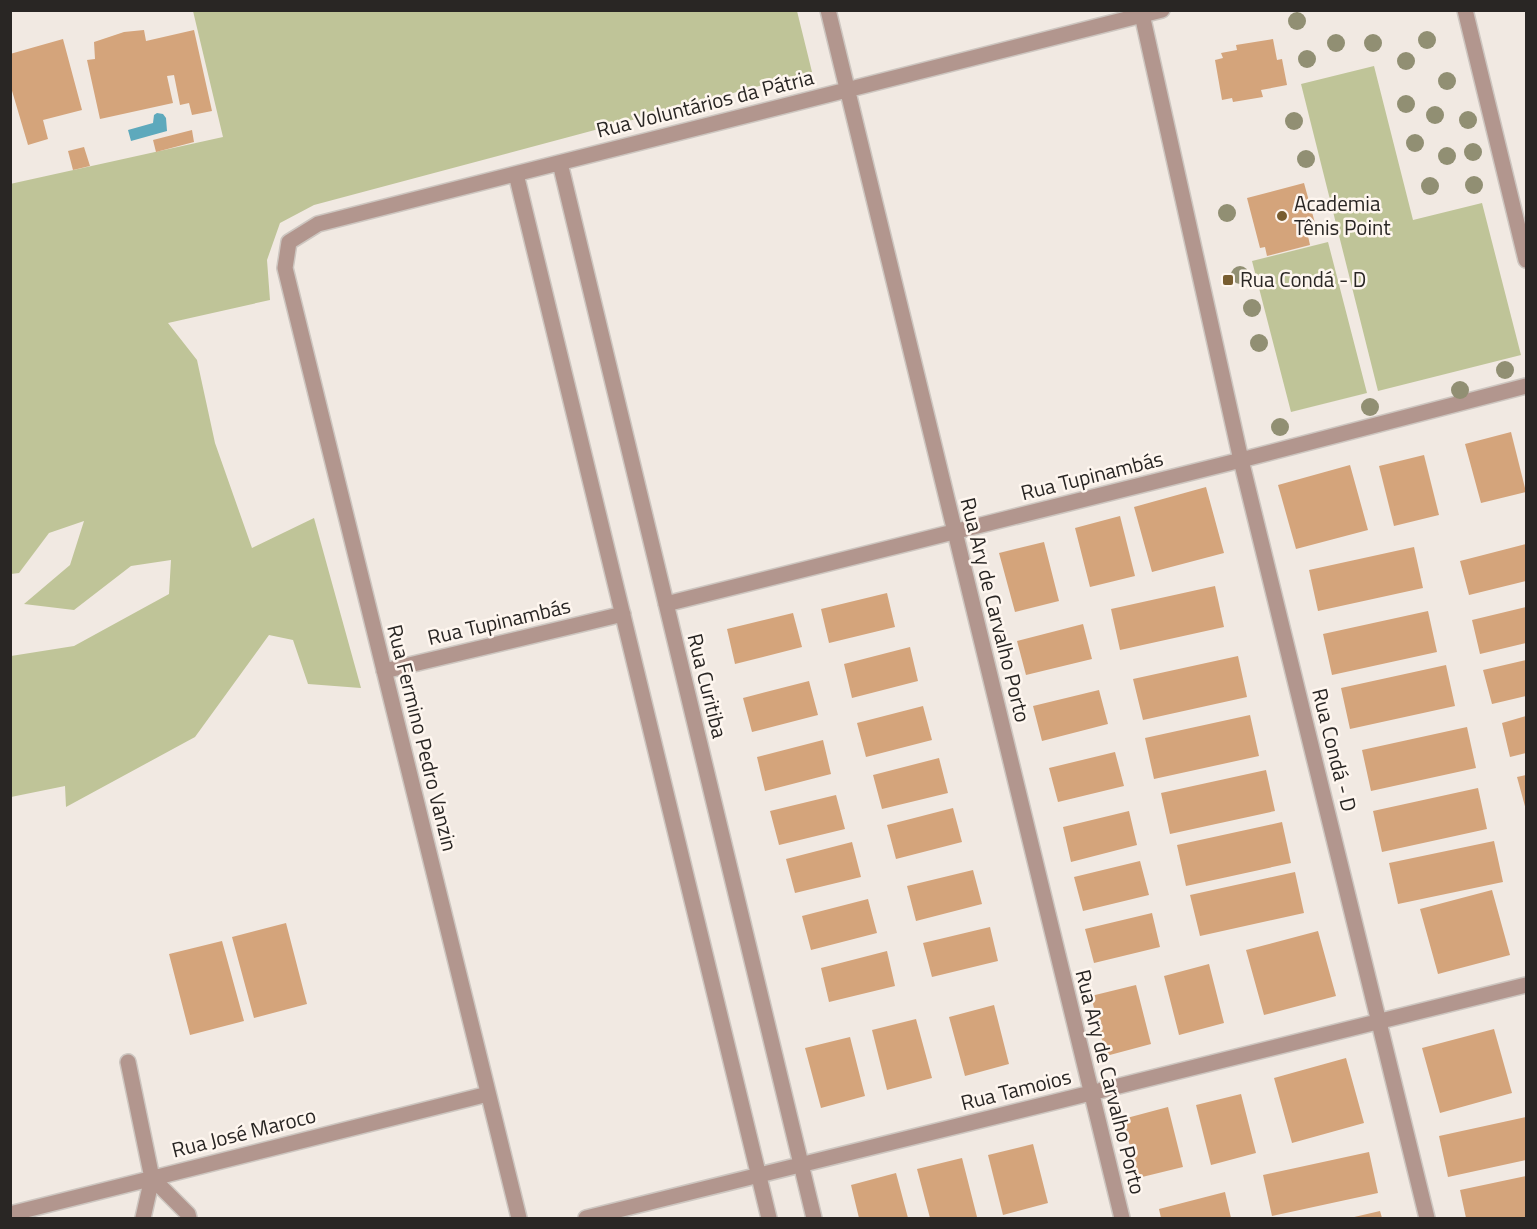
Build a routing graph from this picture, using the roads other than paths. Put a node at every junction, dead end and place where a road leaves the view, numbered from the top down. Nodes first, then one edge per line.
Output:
1 (828, 10) edge
2 (1162, 10) edge
3 (1465, 10) edge
4 (1142, 13) edge
5 (847, 90) junction
6 (560, 163) junction
7 (516, 174) junction
8 (1527, 260) edge
9 (285, 267) joint
10 (1527, 386) edge
11 (1241, 460) junction
12 (955, 532) junction
13 (666, 604) junction
14 (623, 615) junction
15 (384, 671) junction
16 (1527, 985) edge
17 (1378, 1022) junction
18 (128, 1062) dead end
19 (1091, 1093) junction
20 (488, 1094) junction
21 (801, 1165) junction
22 (758, 1176) junction
23 (152, 1178) junction
24 (10, 1214) edge
25 (143, 1218) edge
26 (189, 1218) edge
27 (519, 1218) edge
28 (586, 1218) edge
29 (769, 1218) edge
30 (814, 1218) edge
31 (1122, 1218) edge
32 (1427, 1218) edge

1 - 5 street, Rua Ary de Carvalho Porto
2 - 4 street, Rua Voluntários da Pátria
3 - 8 street
4 - 5 street, Rua Voluntários da Pátria
4 - 11 street, Rua Condá - D
5 - 6 street, Rua Voluntários da Pátria
5 - 12 street, Rua Ary de Carvalho Porto
6 - 7 street, Rua Voluntários da Pátria
6 - 13 street, Rua Curitiba
7 - 9 street, Rua Voluntários da Pátria
7 - 14 street
9 - 15 street, Rua Fermino Pedro Vanzin
10 - 11 street, Rua Tupinambás
11 - 12 street, Rua Tupinambás
11 - 17 street, Rua Condá - D
12 - 13 street, Rua Tupinambás
12 - 19 street, Rua Ary de Carvalho Porto
13 - 21 street, Rua Curitiba
14 - 15 street, Rua Tupinambás
14 - 22 street
15 - 20 street, Rua Fermino Pedro Vanzin
16 - 17 street, Rua Tamoios
17 - 19 street, Rua Tamoios
17 - 32 street, Rua Condá - D
18 - 23 street
19 - 21 street, Rua Tamoios
19 - 31 street, Rua Ary de Carvalho Porto
20 - 23 street, Rua José Maroco
20 - 27 street, Rua Fermino Pedro Vanzin
21 - 22 street, Rua Tamoios
21 - 30 street, Rua Curitiba
22 - 28 street, Rua Tamoios
22 - 29 street
23 - 24 street, Rua José Maroco
23 - 25 street
23 - 26 street

